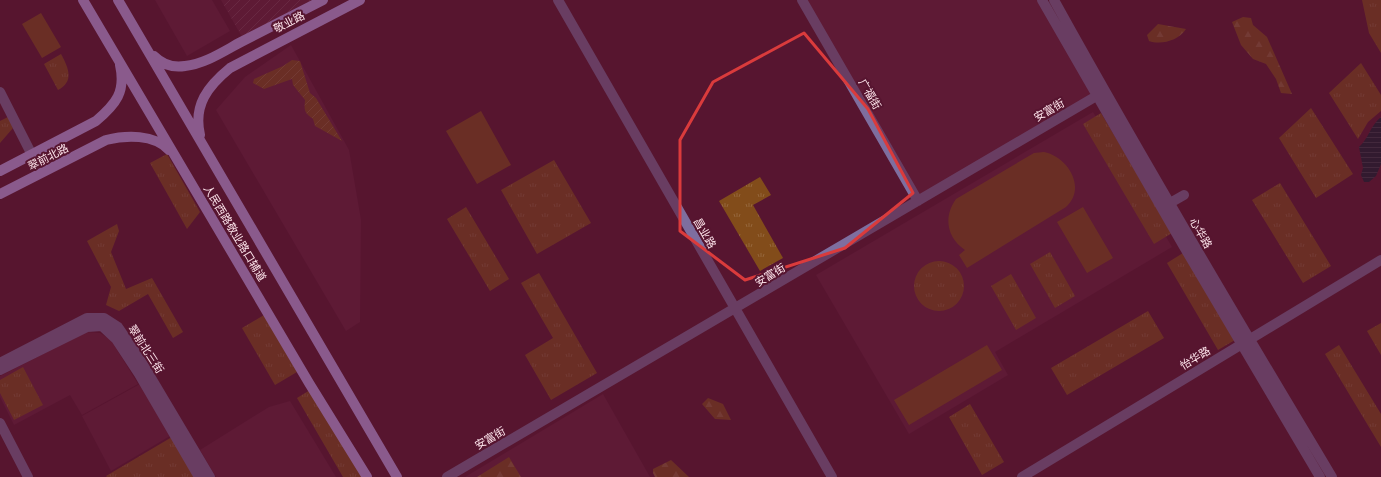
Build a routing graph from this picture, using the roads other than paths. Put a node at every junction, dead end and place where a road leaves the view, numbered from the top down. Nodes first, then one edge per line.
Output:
1 (83, 0) edge
2 (118, 0) edge
3 (323, 0) edge
4 (360, 0) edge
5 (558, 0) edge
6 (802, 0) edge
7 (1042, 0) edge
8 (1054, 0) edge
9 (147, 48) junction
10 (120, 61) junction
11 (0, 92) edge
12 (1101, 94) junction
13 (203, 145) junction
14 (32, 155) junction
15 (177, 159) junction
16 (0, 171) edge
17 (0, 194) edge
18 (1184, 195) dead end
19 (918, 201) junction
20 (1170, 203) junction
21 (1381, 260) edge
22 (735, 310) junction
23 (1245, 342) junction
24 (0, 362) edge
25 (0, 370) edge
26 (0, 423) edge
27 (28, 477) edge
28 (200, 477) edge
29 (210, 477) edge
30 (367, 477) edge
31 (397, 477) edge
32 (447, 477) edge
33 (832, 477) edge
34 (1022, 477) edge
35 (1320, 477) edge
36 (1332, 477) edge

1 - 10 main road, 人民西路敬业路口辅道
2 - 9 main road, 人民西路敬业路口辅道
3 - 9 main road, 敬业路
4 - 13 main road, 敬业路
5 - 22 street, 昌业路
6 - 19 street, 广福街
7 - 12 street, 心华路
8 - 12 street, 心华路
9 - 13 main road, 人民西路敬业路口辅道
10 - 14 main road, 翠前北路
10 - 15 main road, 人民西路敬业路口辅道
11 - 14 street
12 - 19 street, 安富街
12 - 20 street, 心华路
12 - 23 street, 心华路
13 - 31 main road, 人民西路敬业路口辅道
14 - 16 main road, 翠前北路
15 - 17 main road, 翠前北路
15 - 30 main road, 人民西路敬业路口辅道
18 - 20 street
19 - 22 street, 安富街
20 - 23 street, 心华路
21 - 23 street, 怡华路
22 - 32 street, 安富街
22 - 33 street, 昌业路
23 - 34 street, 怡华路
23 - 35 street, 心华路
23 - 36 street, 心华路
24 - 29 street, 翠前北三街
25 - 28 street, 翠前北三街
26 - 27 street

